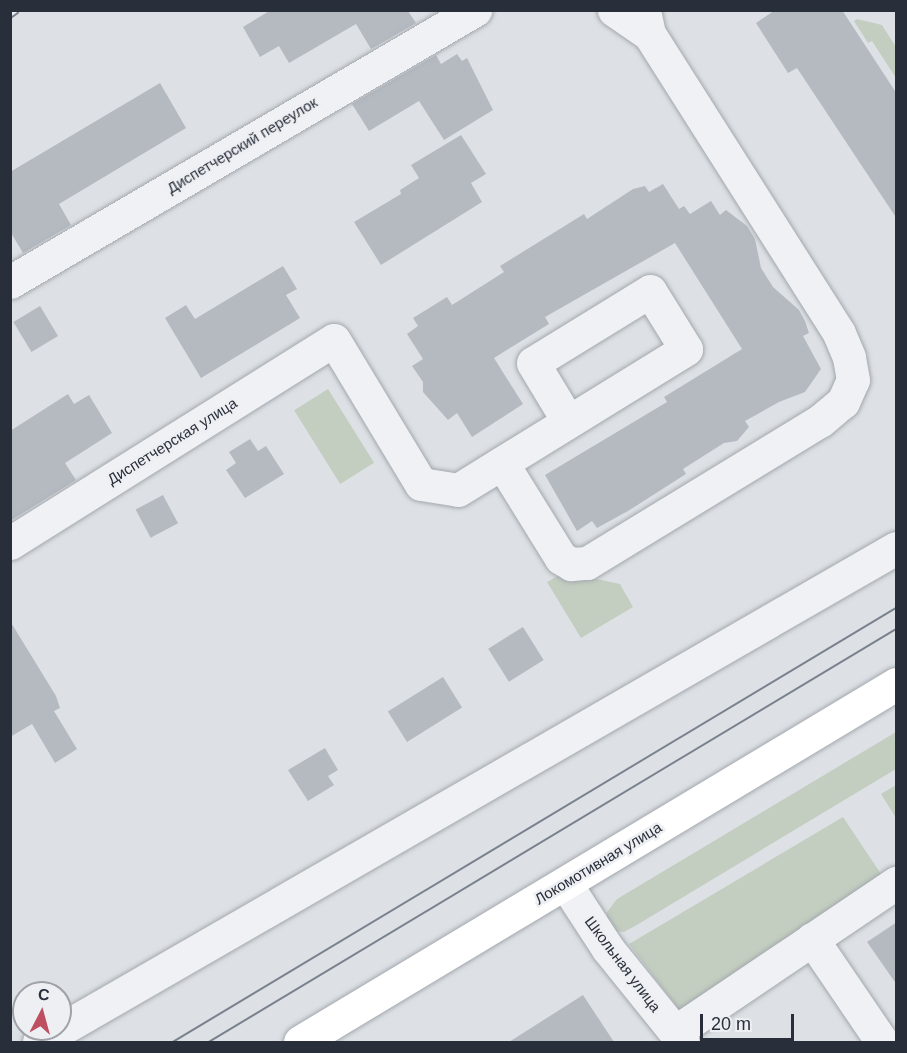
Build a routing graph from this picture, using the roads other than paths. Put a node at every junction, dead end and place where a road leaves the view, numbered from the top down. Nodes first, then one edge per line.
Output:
1 (614, 10) edge
2 (468, 12) edge
3 (646, 22) edge
4 (10, 282) edge
5 (568, 421) dead end
6 (502, 463) junction
7 (10, 543) edge
8 (897, 548) edge
9 (897, 684) edge
10 (565, 883) junction
11 (897, 883) edge
12 (812, 939) junction
13 (679, 1037) edge
14 (39, 1042) edge
15 (300, 1042) edge
16 (882, 1042) edge

1 - 3 street
2 - 4 street, Диспетчерский переулок
3 - 6 street
5 - 6 street
6 - 7 street, Диспетчерская улица
8 - 14 street
9 - 10 main road, Локомотивная улица
10 - 13 street, Школьная улица
10 - 15 main road, Локомотивная улица
11 - 12 street
12 - 13 street
12 - 16 street

